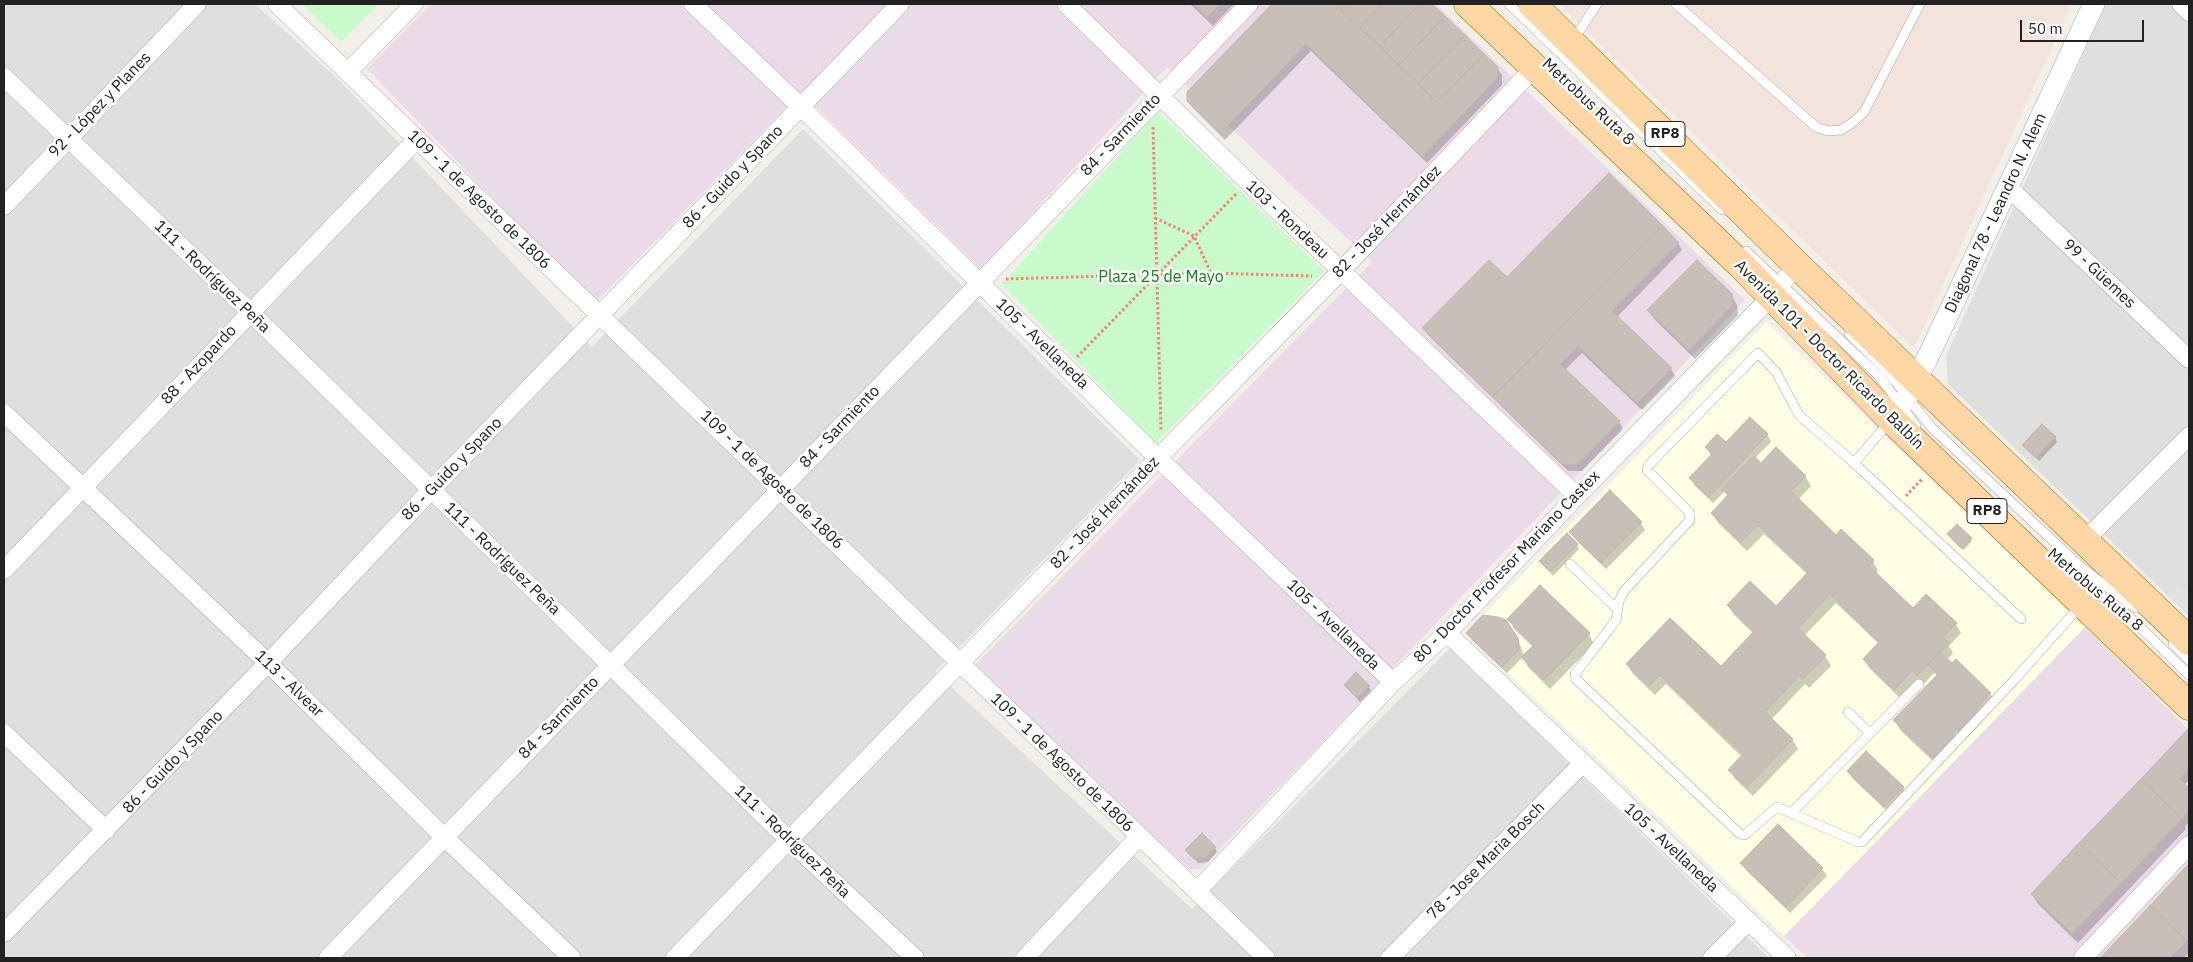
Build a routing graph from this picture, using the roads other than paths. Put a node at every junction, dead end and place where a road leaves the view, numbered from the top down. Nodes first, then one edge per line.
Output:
1 (197, 4) edge
2 (277, 4) edge
3 (414, 4) edge
4 (693, 4) edge
5 (900, 4) edge
6 (1066, 4) edge
7 (1248, 4) edge
8 (1468, 4) edge
9 (1509, 4) edge
10 (1532, 4) edge
11 (1596, 4) edge
12 (1676, 4) edge
13 (1920, 4) edge
14 (2094, 4) edge
15 (2181, 4) edge
16 (2189, 12) edge
17 (1570, 40) junction
18 (1535, 67) junction
19 (348, 72) junction
20 (4, 77) edge
21 (1155, 99) junction
22 (801, 106) junction
23 (68, 139) junction
24 (416, 140) junction
25 (2009, 188) junction
26 (4, 206) edge
27 (1726, 214) dead end
28 (1741, 246) dead end
29 (1338, 274) junction
30 (1786, 279) junction
31 (981, 281) junction
32 (250, 312) junction
33 (600, 316) junction
34 (1842, 327) dead end
35 (2189, 359) edge
36 (1863, 376) dead end
37 (1877, 390) dead end
38 (1903, 402) junction
39 (4, 413) edge
40 (2189, 436) edge
41 (1160, 456) junction
42 (1854, 462) junction
43 (84, 488) junction
44 (781, 489) junction
45 (431, 490) junction
46 (1576, 496) junction
47 (2085, 540) junction
48 (2060, 563) dead end
49 (1570, 564) dead end
50 (4, 570) edge
51 (2082, 603) junction
52 (1618, 610) junction
53 (2143, 615) dead end
54 (2021, 619) dead end
55 (1447, 633) junction
56 (2163, 634) dead end
57 (2189, 641) edge
58 (2189, 660) edge
59 (268, 663) junction
60 (961, 664) junction
61 (611, 665) junction
62 (2189, 675) edge
63 (1393, 682) junction
64 (1919, 684) dead end
65 (2189, 706) edge
66 (1848, 712) dead end
67 (4, 733) edge
68 (1870, 733) junction
69 (1582, 764) junction
70 (1791, 813) junction
71 (106, 830) junction
72 (443, 836) junction
73 (1139, 837) junction
74 (789, 840) junction
75 (2189, 845) edge
76 (1196, 891) junction
77 (1749, 920) junction
78 (4, 933) edge
79 (328, 958) edge
80 (572, 958) edge
81 (675, 958) edge
82 (914, 958) edge
83 (1025, 958) edge
84 (1266, 958) edge
85 (1390, 958) edge
86 (1712, 958) edge
87 (1787, 958) edge
88 (2083, 958) edge

1 - 23 street, 92 - López y Planes
2 - 19 street, 109 - 1 de Agosto de 1806
3 - 19 street
4 - 22 street, 105 - Avellaneda
5 - 22 street, 86 - Guido y Spano
6 - 21 street, 103 - Rondeau
7 - 21 street, 84 - Sarmiento
8 - 18 main road, Avenida 101 - Doctor Ricardo Balbín / RP8
9 - 27 lane, Metrobus Ruta 8
10 - 17 main road, Avenida 101 - Doctor Ricardo Balbín / RP8
11 - 17 lane
12 - 13 lane
14 - 25 street, Diagonal 78 - Leandro N. Alem
15 - 16 street
17 - 30 main road, Avenida 101 - Doctor Ricardo Balbín / RP8
18 - 29 street, 82 - José Hernández
18 - 30 main road, Avenida 101 - Doctor Ricardo Balbín / RP8
19 - 24 street, 109 - 1 de Agosto de 1806
20 - 23 street, 111 - Rodríguez Peña
21 - 29 street, 103 - Rondeau
21 - 31 street, 84 - Sarmiento
22 - 31 street, 105 - Avellaneda
22 - 33 street, 86 - Guido y Spano
23 - 26 street, 92 - López y Planes
23 - 32 street, 111 - Rodríguez Peña
24 - 32 street, 88 - Azopardo
24 - 33 street, 109 - 1 de Agosto de 1806
25 - 35 street, 99 - Güemes
25 - 38 street, Diagonal 78 - Leandro N. Alem
28 - 30 lane
29 - 41 street, 82 - José Hernández
29 - 46 street, 103 - Rondeau
30 - 36 lane
30 - 38 main road, Avenida 101 - Doctor Ricardo Balbín / RP8
30 - 38 main road, Avenida 101 - Doctor Ricardo Balbín / RP8
30 - 46 street, 80 - Doctor Profesor Mariano Castex
31 - 41 street, 105 - Avellaneda
31 - 44 street, 84 - Sarmiento
32 - 43 street, 88 - Azopardo
32 - 45 street, 111 - Rodríguez Peña
33 - 44 street, 109 - 1 de Agosto de 1806
33 - 45 street, 86 - Guido y Spano
34 - 38 lane, Metrobus Ruta 8
37 - 38 lane
38 - 42 lane
38 - 47 main road, Avenida 101 - Doctor Ricardo Balbín / RP8
38 - 51 main road, Avenida 101 - Doctor Ricardo Balbín / RP8
38 - 53 lane, Metrobus Ruta 8
39 - 43 street, 113 - Alvear
40 - 47 street
41 - 60 street, 82 - José Hernández
41 - 63 street, 105 - Avellaneda
42 - 52 lane
42 - 54 lane
43 - 50 street, 88 - Azopardo
43 - 59 street, 113 - Alvear
44 - 60 street, 109 - 1 de Agosto de 1806
44 - 61 street, 84 - Sarmiento
45 - 59 street, 86 - Guido y Spano
45 - 61 street, 111 - Rodríguez Peña
46 - 55 street, 80 - Doctor Profesor Mariano Castex
47 - 57 main road, Avenida 101 - Doctor Ricardo Balbín / RP8
48 - 62 lane, Metrobus Ruta 8
49 - 52 lane
51 - 65 main road, Avenida 101 - Doctor Ricardo Balbín / RP8
51 - 70 lane
52 - 70 lane
55 - 63 street, 80 - Doctor Profesor Mariano Castex
55 - 69 street, 105 - Avellaneda
56 - 58 lane, Metrobus Ruta 8
59 - 71 street, 86 - Guido y Spano
59 - 72 street, 113 - Alvear
60 - 73 street, 109 - 1 de Agosto de 1806
60 - 74 street, 82 - José Hernández
61 - 72 street, 84 - Sarmiento
61 - 74 street, 111 - Rodríguez Peña
63 - 76 street, 80 - Doctor Profesor Mariano Castex
64 - 68 lane
66 - 68 lane
67 - 71 street
68 - 70 lane
69 - 77 street, 105 - Avellaneda
69 - 85 street, 78 - Jose Maria Bosch
71 - 78 street, 86 - Guido y Spano
72 - 79 street, 84 - Sarmiento
72 - 80 street, 113 - Alvear
73 - 76 street, 109 - 1 de Agosto de 1806
73 - 83 street
74 - 81 street, 82 - José Hernández
74 - 82 street, 111 - Rodríguez Peña
75 - 88 street
76 - 84 street, 109 - 1 de Agosto de 1806
77 - 86 street
77 - 87 street, 105 - Avellaneda

